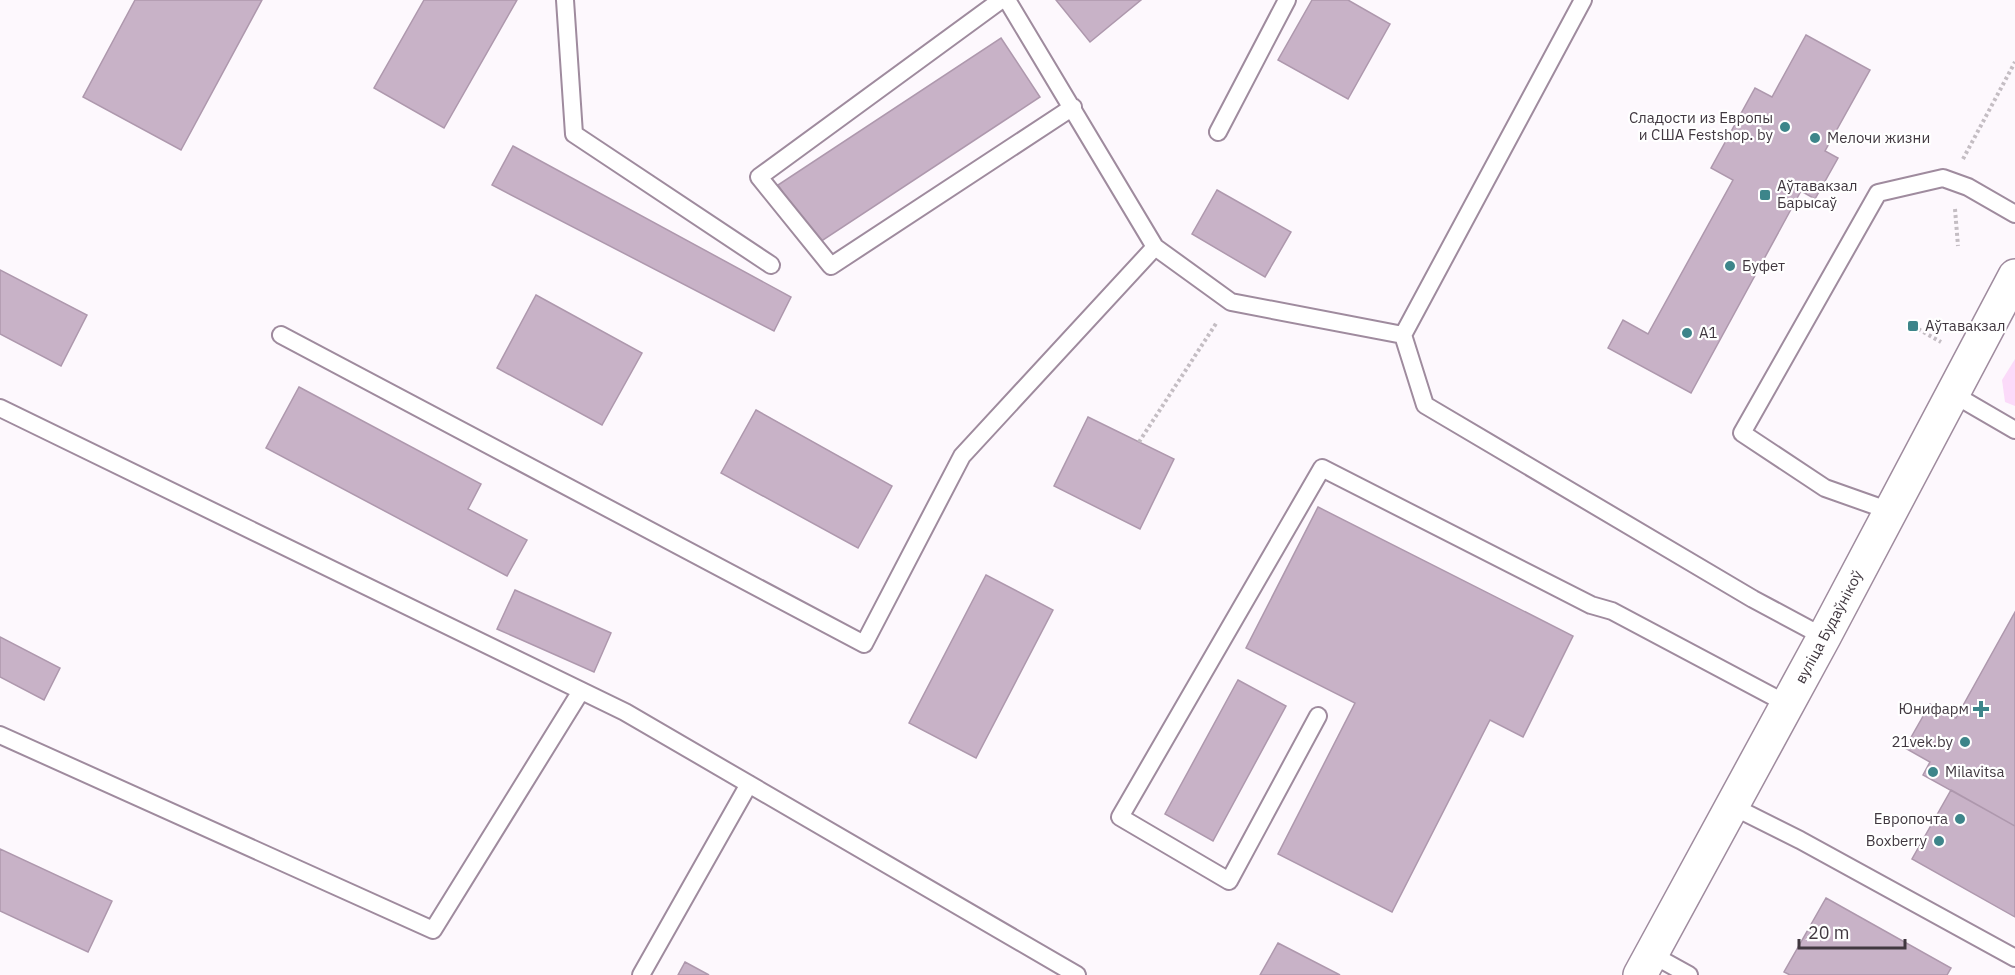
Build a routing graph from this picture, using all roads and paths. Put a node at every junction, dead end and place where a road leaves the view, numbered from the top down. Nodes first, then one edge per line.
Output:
1 (565, 0) edge
2 (1001, 0) edge
3 (1007, 0) edge
4 (1287, 0) edge
5 (1583, 0) edge
6 (2015, 62) edge
7 (1073, 107) junction
8 (1218, 132) dead end
9 (1952, 181) junction
10 (2015, 214) edge
11 (1958, 246) dead end
12 (1155, 247) junction
13 (771, 265) dead end
14 (2015, 276) edge
15 (1231, 302) junction
16 (281, 335) dead end
17 (1403, 335) junction
18 (1953, 394) junction
19 (0, 408) edge
20 (2015, 430) edge
21 (1138, 442) dead end
22 (1890, 511) junction
23 (1824, 637) junction
24 (582, 691) junction
25 (1787, 704) junction
26 (1318, 716) dead end
27 (0, 735) edge
28 (749, 784) junction
29 (1732, 806) junction
30 (2015, 958) edge
31 (1646, 964) edge
32 (641, 975) edge
33 (1077, 975) edge
34 (1689, 975) edge

1 - 13 lane
2 - 7 lane
3 - 7 lane
4 - 8 lane
5 - 17 lane
6 - 9 path
7 - 12 lane
9 - 10 lane
9 - 11 path
9 - 22 lane
12 - 15 lane
12 - 16 lane
14 - 18 main road, вуліца Будаўнікоў
15 - 17 lane
15 - 21 path
17 - 23 lane
18 - 20 lane
18 - 22 main road, вуліца Будаўнікоў
19 - 24 lane
22 - 23 main road, вуліца Будаўнікоў
23 - 25 main road, вуліца Будаўнікоў
24 - 27 lane
24 - 28 lane
25 - 26 lane
25 - 29 main road, вуліца Будаўнікоў
28 - 32 lane
28 - 33 lane
29 - 30 lane
29 - 31 main road, вуліца Будаўнікоў
31 - 34 lane

